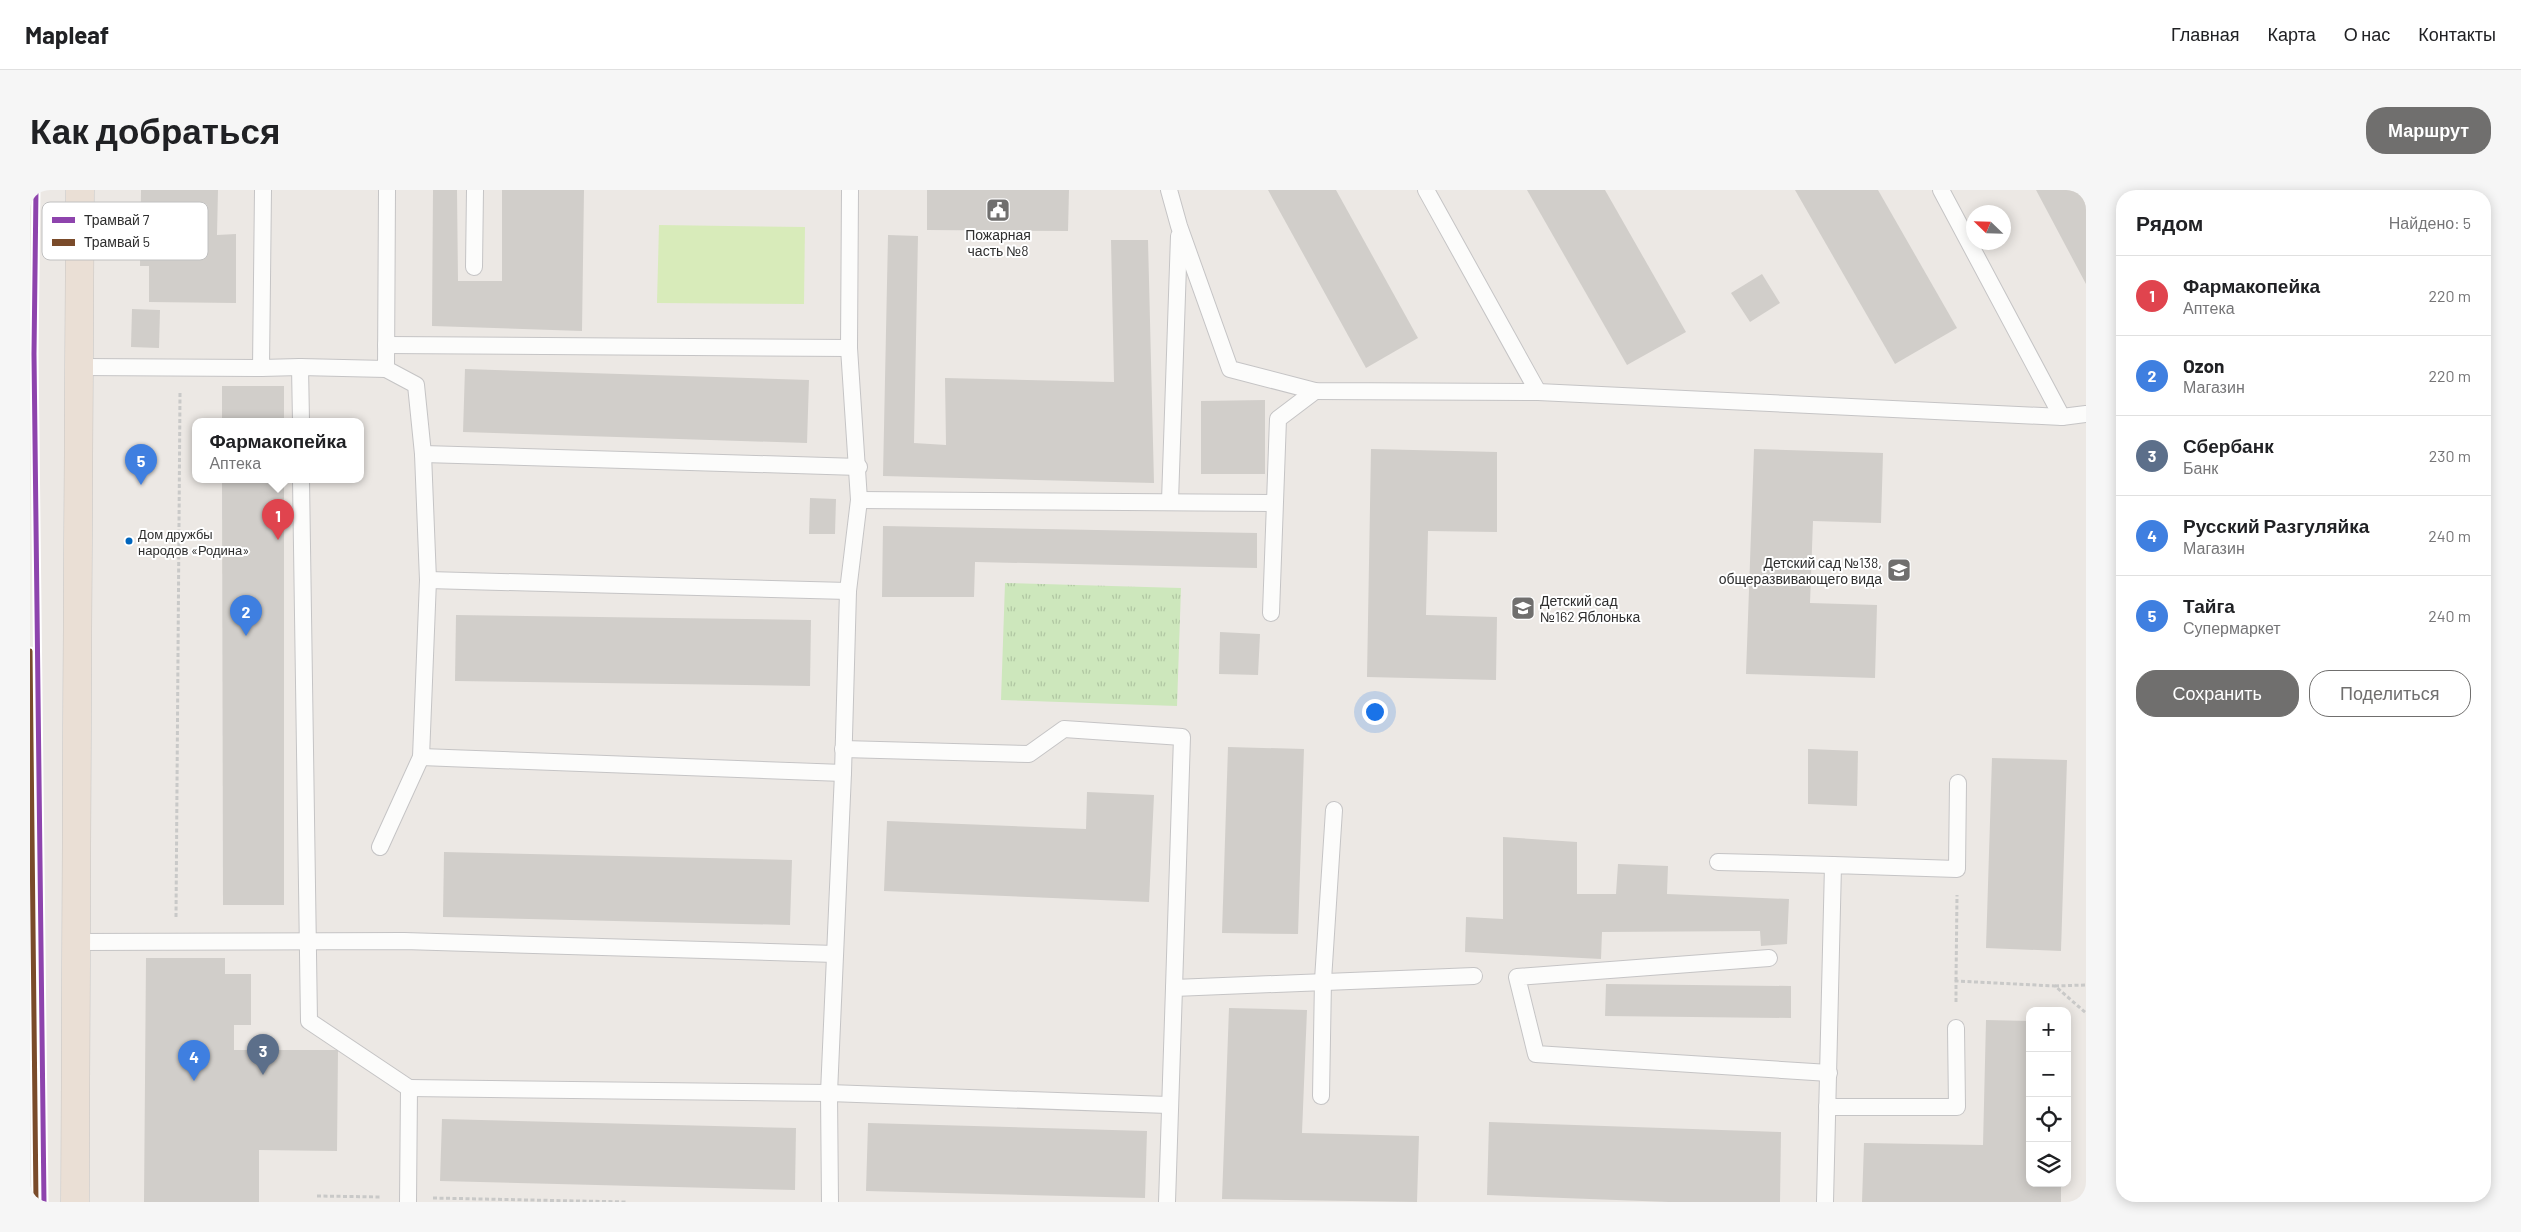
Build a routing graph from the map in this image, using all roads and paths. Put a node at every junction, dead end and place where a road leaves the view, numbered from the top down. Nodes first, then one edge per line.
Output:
1 (263, 190) edge
2 (387, 190) edge
3 (474, 190) edge
4 (850, 190) edge
5 (1169, 190) edge
6 (1426, 190) edge
7 (1941, 190) edge
8 (1179, 226) junction
9 (80, 260) edge
10 (474, 267) dead end
11 (386, 345) junction
12 (849, 348) junction
13 (80, 367) junction
14 (180, 367) junction
15 (300, 367) junction
16 (261, 368) junction
17 (386, 369) junction
18 (1315, 391) junction
19 (1538, 392) junction
20 (2086, 414) edge
21 (2062, 417) junction
22 (301, 418) edge
23 (424, 454) junction
24 (858, 467) junction
25 (301, 483) edge
26 (859, 500) junction
27 (1170, 501) junction
28 (1274, 503) junction
29 (428, 580) junction
30 (848, 591) junction
31 (1271, 614) dead end
32 (843, 749) junction
33 (421, 758) junction
34 (843, 773) junction
35 (1958, 783) dead end
36 (1334, 810) dead end
37 (380, 847) dead end
38 (1718, 862) dead end
39 (1833, 865) junction
40 (1957, 869) junction
41 (176, 921) dead end
42 (74, 942) junction
43 (307, 942) junction
44 (835, 954) junction
45 (1769, 958) dead end
46 (1474, 976) dead end
47 (1323, 980) junction
48 (1956, 982) junction
49 (2086, 985) edge
50 (2055, 986) junction
51 (1174, 988) junction
52 (2086, 1014) edge
53 (1956, 1028) joint
54 (1829, 1073) junction
55 (409, 1088) junction
56 (829, 1093) junction
57 (1321, 1096) dead end
58 (1168, 1105) junction
59 (1827, 1107) junction
60 (317, 1196) dead end
61 (408, 1200) edge
62 (75, 1202) edge
63 (627, 1202) edge
64 (830, 1202) edge
65 (1167, 1202) edge
66 (1825, 1202) edge

1 - 16 lane
2 - 11 lane
3 - 10 lane
4 - 12 lane
5 - 8 lane
6 - 19 lane
7 - 21 lane
8 - 18 lane
8 - 27 lane
9 - 13 highway
11 - 12 lane
11 - 17 lane
12 - 24 lane
13 - 14 lane
13 - 42 highway
14 - 16 lane
14 - 41 path
15 - 16 lane
15 - 17 lane
15 - 22 lane
17 - 23 lane
18 - 19 lane
18 - 28 lane
19 - 21 lane
20 - 21 lane
23 - 24 lane
23 - 29 lane
24 - 26 lane
25 - 43 lane
26 - 27 lane
26 - 30 lane
27 - 28 lane
28 - 31 lane
29 - 30 lane
29 - 33 lane
30 - 32 lane
32 - 34 lane
32 - 51 lane
33 - 34 lane
33 - 37 lane
34 - 44 lane
35 - 40 lane
36 - 47 lane
38 - 39 lane
39 - 40 lane
39 - 54 lane
40 - 48 path
42 - 43 lane
42 - 62 highway
43 - 44 lane
43 - 55 lane
44 - 56 lane
45 - 54 lane
46 - 47 lane
47 - 51 lane
47 - 57 lane
48 - 50 path
48 - 53 path
49 - 50 path
50 - 52 path
51 - 58 lane
53 - 59 lane
54 - 59 lane
55 - 56 lane
55 - 61 lane
56 - 58 lane
56 - 64 lane
58 - 65 lane
59 - 66 lane
60 - 61 path
61 - 63 path

